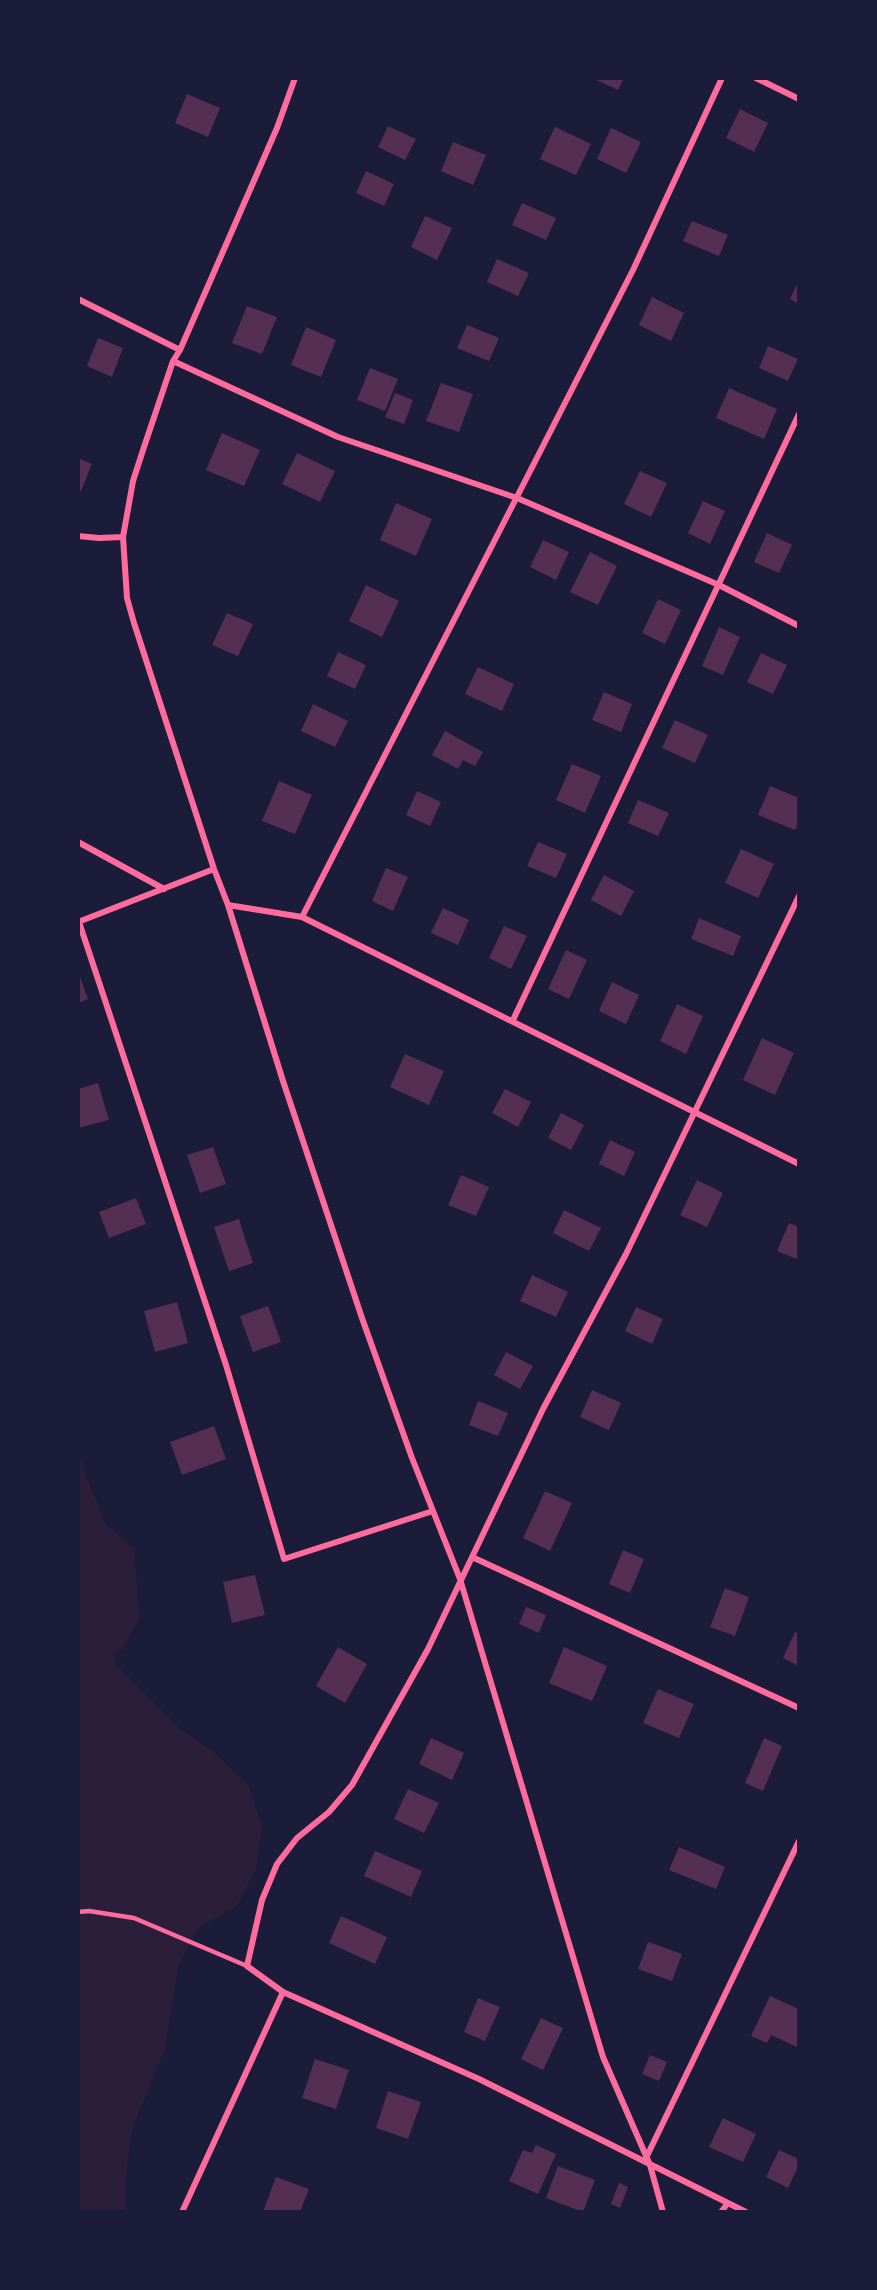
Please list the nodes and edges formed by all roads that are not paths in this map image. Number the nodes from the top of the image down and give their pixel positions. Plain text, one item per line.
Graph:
1 (295, 78) edge
2 (723, 78) edge
3 (756, 78) edge
4 (799, 99) edge
5 (78, 299) edge
6 (180, 350) junction
7 (173, 361) junction
8 (799, 414) edge
9 (517, 498) junction
10 (78, 536) edge
11 (123, 537) junction
12 (719, 585) junction
13 (799, 626) edge
14 (78, 842) edge
15 (214, 869) junction
16 (164, 889) junction
17 (799, 896) edge
18 (228, 905) junction
19 (302, 916) junction
20 (78, 922) edge
21 (513, 1020) junction
22 (694, 1112) junction
23 (799, 1164) edge
24 (433, 1511) junction
25 (472, 1557) junction
26 (460, 1579) junction
27 (799, 1708) edge
28 (799, 1841) edge
29 (78, 1912) edge
30 (247, 1966) junction
31 (282, 1992) junction
32 (646, 2158) junction
33 (650, 2165) junction
34 (728, 2203) junction
35 (182, 2212) edge
36 (663, 2212) edge
37 (721, 2212) edge
38 (746, 2212) edge

1 - 6 street
2 - 9 street
3 - 4 street
5 - 6 street
6 - 7 street
7 - 9 street
7 - 11 street
8 - 12 street
9 - 12 street
9 - 19 street
10 - 11 street
11 - 15 street
12 - 13 street
12 - 21 street
14 - 16 street
15 - 16 street
15 - 18 street
16 - 20 street
17 - 22 street
18 - 19 street
18 - 24 street
19 - 21 street
20 - 24 street
21 - 22 street
22 - 23 street
22 - 25 street
24 - 26 street
25 - 26 street
25 - 27 street
26 - 30 street
26 - 32 street
28 - 32 street
29 - 30 lane
30 - 31 street
31 - 33 street
31 - 35 street
32 - 33 street
33 - 34 street
33 - 36 street
34 - 37 street
34 - 38 street

